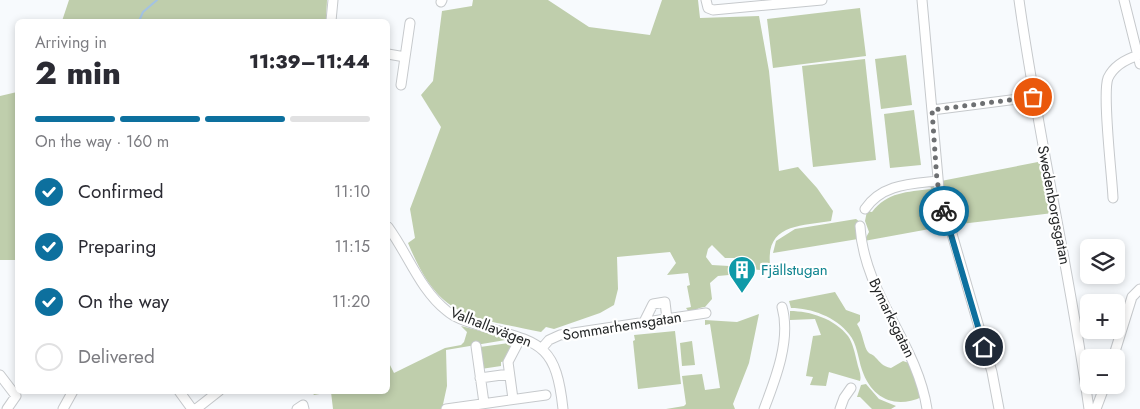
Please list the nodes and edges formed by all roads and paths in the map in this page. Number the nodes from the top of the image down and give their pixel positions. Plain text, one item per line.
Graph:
1 (333, 0) edge
2 (706, 0) edge
3 (822, 0) edge
4 (922, 0) edge
5 (1019, 0) edge
6 (1124, 0) edge
7 (809, 1) edge
8 (332, 19) edge
9 (410, 23) dead end
10 (390, 54) edge
11 (405, 57) junction
12 (1139, 59) edge
13 (400, 85) dead end
14 (1033, 97) junction
15 (932, 110) junction
16 (937, 181) junction
17 (1113, 198) dead end
18 (865, 209) dead end
19 (860, 226) dead end
20 (390, 230) edge
21 (1140, 289) edge
22 (782, 307) dead end
23 (706, 313) dead end
24 (667, 319) junction
25 (644, 322) junction
26 (519, 341) dead end
27 (476, 346) dead end
28 (542, 348) junction
29 (1117, 349) edge
30 (510, 374) junction
31 (0, 375) edge
32 (480, 378) junction
33 (851, 388) dead end
34 (71, 394) edge
35 (182, 394) edge
36 (215, 394) edge
37 (1102, 394) edge
38 (546, 395) dead end
39 (512, 399) junction
40 (484, 403) junction
41 (501, 405) edge
42 (7, 409) edge
43 (63, 409) edge
44 (194, 409) edge
45 (298, 409) edge
46 (304, 409) edge
47 (446, 409) edge
48 (563, 409) edge
49 (764, 409) edge
50 (840, 409) edge
51 (927, 409) edge
52 (999, 409) edge
53 (1089, 409) edge
54 (1096, 409) edge

1 - 8 street
2 - 7 street
3 - 7 street
4 - 15 street
5 - 14 street, Swedenborgsgatan
6 - 12 street
9 - 11 street
10 - 11 street
11 - 13 street
12 - 17 street
14 - 15 street
14 - 53 street, Swedenborgsgatan
15 - 16 street
16 - 18 street
16 - 52 street
19 - 51 street, Bymarksgatan
20 - 28 street, Valhallavägen
21 - 29 street
22 - 49 street
23 - 24 street, Sommarhemsgatan
24 - 25 street, Sommarhemsgatan
24 - 25 street
25 - 28 street, Sommarhemsgatan
26 - 30 street
27 - 32 street
28 - 48 street, Valhallavägen
30 - 32 street
30 - 39 street
31 - 42 street
32 - 40 street
33 - 50 street
34 - 43 street
35 - 44 street
36 - 44 street
37 - 54 street
38 - 39 street
39 - 41 street
40 - 41 street
40 - 47 street
45 - 46 street

